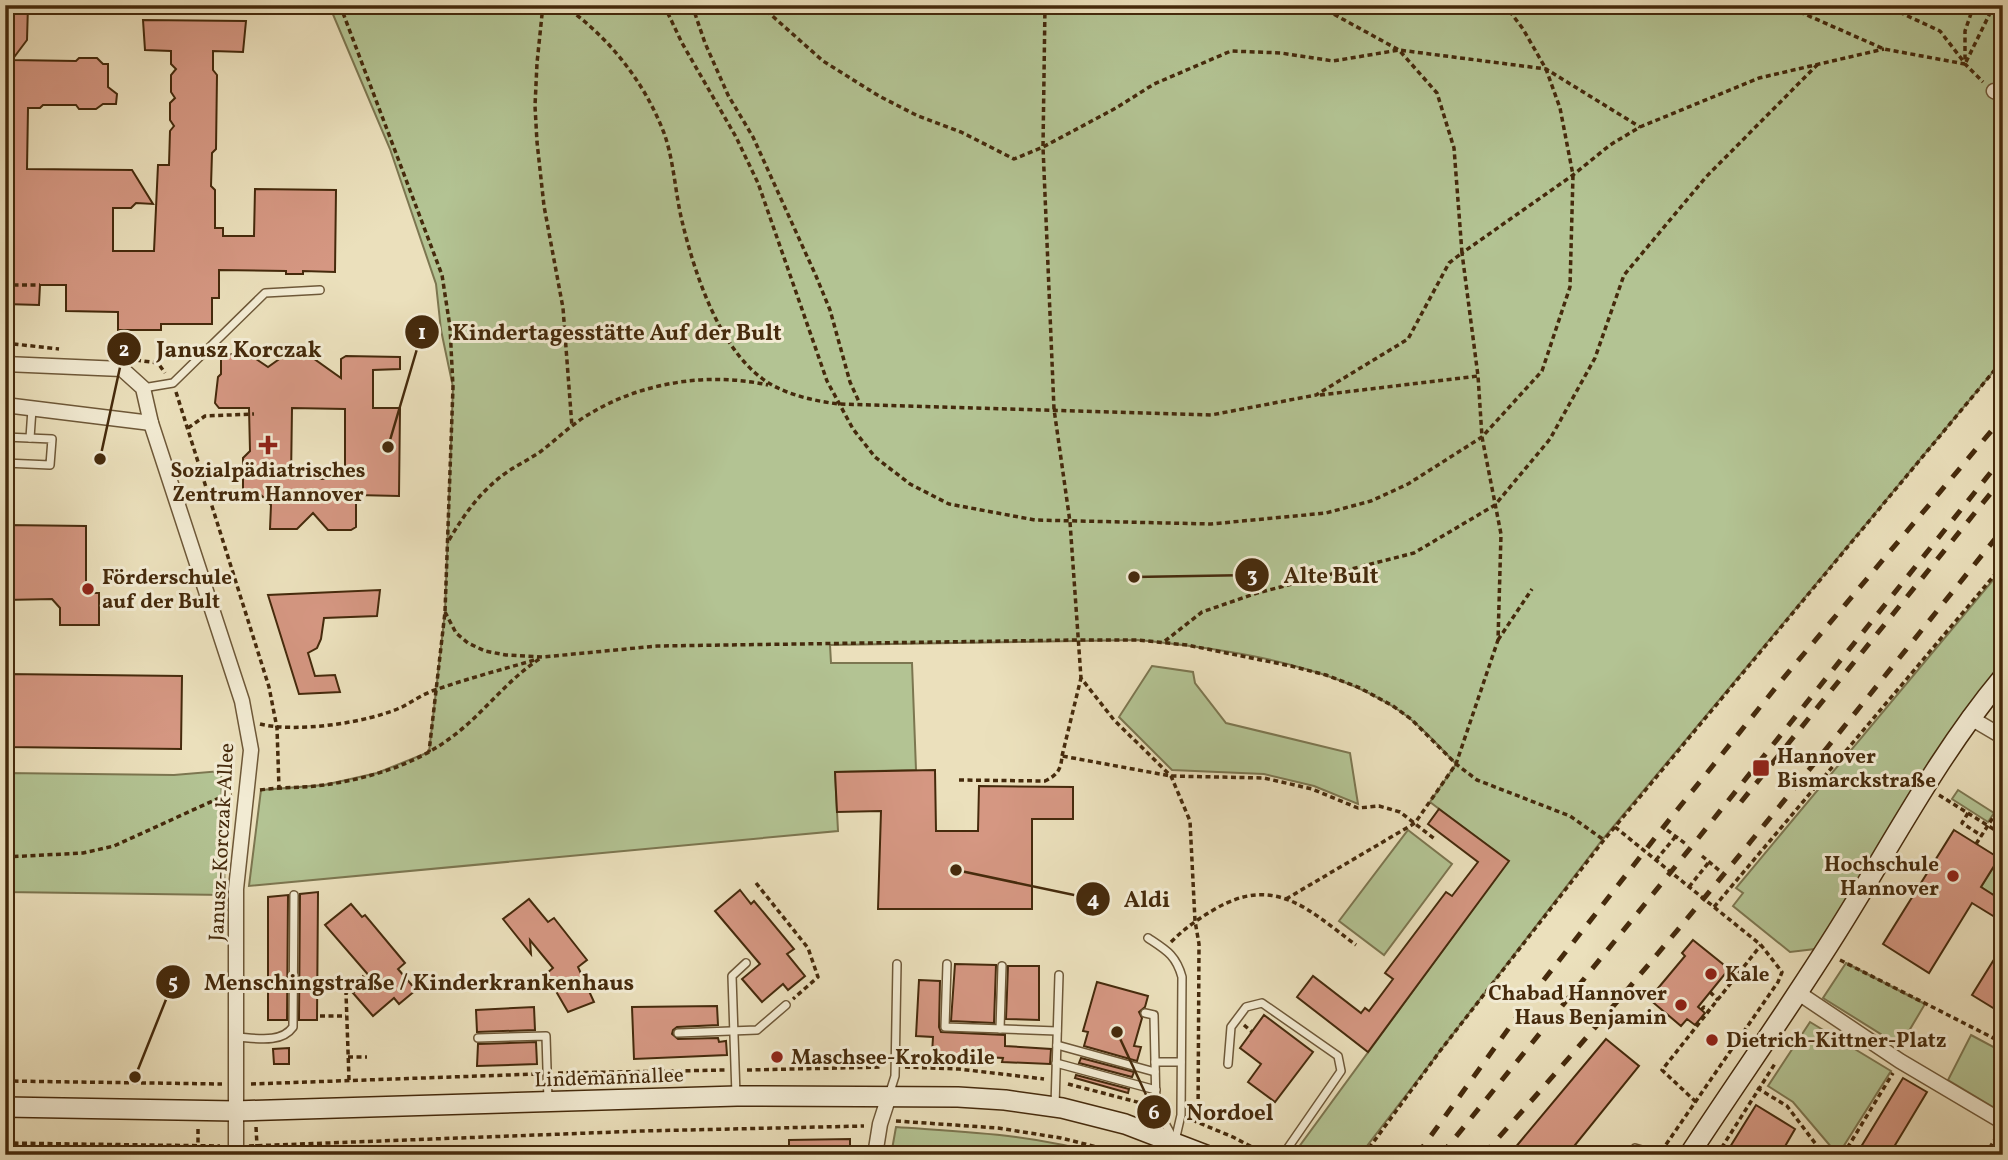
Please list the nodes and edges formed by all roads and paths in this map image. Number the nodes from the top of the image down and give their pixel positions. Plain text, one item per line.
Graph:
1 (340, 5) edge
2 (543, 5) edge
3 (563, 5) edge
4 (664, 5) edge
5 (692, 5) edge
6 (760, 5) edge
7 (1045, 5) edge
8 (1317, 5) edge
9 (1505, 5) edge
10 (1784, 5) edge
11 (1884, 5) edge
12 (1974, 5) edge
13 (1994, 5) edge
14 (1884, 49) junction
15 (1399, 50) junction
16 (1819, 63) junction
17 (1965, 64) junction
18 (1546, 69) junction
19 (1998, 93) edge
20 (1640, 127) junction
21 (1043, 147) junction
22 (1573, 175) junction
23 (1461, 253) junction
24 (5, 285) edge
25 (40, 285) dead end
26 (320, 290) dead end
27 (2003, 360) edge
28 (5, 364) edge
29 (1478, 376) junction
30 (774, 386) junction
31 (143, 388) junction
32 (1316, 395) junction
33 (838, 404) junction
34 (860, 404) junction
35 (5, 405) edge
36 (32, 409) junction
37 (1054, 409) junction
38 (254, 414) dead end
39 (151, 423) junction
40 (572, 427) junction
41 (188, 428) dead end
42 (5, 437) edge
43 (1482, 437) junction
44 (30, 438) junction
45 (5, 463) edge
46 (1495, 505) junction
47 (1070, 522) junction
48 (448, 542) junction
49 (2003, 565) edge
50 (1532, 589) dead end
51 (444, 612) junction
52 (1077, 640) junction
53 (1498, 640) junction
54 (1163, 643) junction
55 (543, 657) junction
56 (2003, 677) edge
57 (1081, 678) junction
58 (435, 690) junction
59 (1969, 717) junction
60 (247, 721) junction
61 (2003, 737) edge
62 (429, 752) junction
63 (1062, 756) junction
64 (1456, 764) junction
65 (1171, 776) junction
66 (959, 780) dead end
67 (1924, 786) junction
68 (246, 791) junction
69 (2003, 802) edge
70 (1968, 813) junction
71 (1415, 824) junction
72 (1989, 826) junction
73 (1615, 827) junction
74 (1667, 830) dead end
75 (1982, 835) junction
76 (2003, 835) edge
77 (1676, 836) junction
78 (1436, 840) dead end
79 (1604, 840) junction
80 (1686, 844) dead end
81 (1976, 844) dead end
82 (1702, 856) dead end
83 (5, 857) edge
84 (1658, 861) junction
85 (1709, 862) junction
86 (1655, 868) dead end
87 (1720, 871) dead end
88 (756, 883) dead end
89 (1689, 887) dead end
90 (1693, 891) junction
91 (294, 895) dead end
92 (1689, 896) dead end
93 (1286, 898) junction
94 (1714, 907) junction
95 (1195, 921) junction
96 (1147, 938) dead end
97 (1356, 945) dead end
98 (1761, 945) junction
99 (1165, 949) junction
100 (1823, 951) junction
101 (746, 963) dead end
102 (897, 964) dead end
103 (947, 964) dead end
104 (1002, 966) dead end
105 (1059, 975) dead end
106 (363, 976) dead end
107 (1710, 992) dead end
108 (1797, 992) junction
109 (1718, 1000) junction
110 (786, 1005) joint
111 (1701, 1010) dead end
112 (1709, 1011) junction
113 (1145, 1013) dead end
114 (320, 1016) dead end
115 (346, 1016) junction
116 (1246, 1027) dead end
117 (1000, 1029) junction
118 (734, 1031) junction
119 (1057, 1031) junction
120 (1252, 1032) dead end
121 (678, 1033) dead end
122 (235, 1037) junction
123 (478, 1038) dead end
124 (2003, 1044) edge
125 (1057, 1045) junction
126 (1779, 1056) dead end
127 (348, 1057) junction
128 (367, 1057) dead end
129 (1900, 1061) junction
130 (1155, 1062) junction
131 (1181, 1062) junction
132 (1056, 1063) junction
133 (1228, 1064) dead end
134 (1155, 1072) junction
135 (1739, 1079) junction
136 (349, 1080) dead end
137 (5, 1081) edge
138 (235, 1084) junction
139 (1759, 1089) junction
140 (1156, 1090) junction
141 (737, 1096) junction
142 (889, 1096) junction
143 (548, 1102) junction
144 (1696, 1102) junction
145 (5, 1107) edge
146 (1055, 1107) junction
147 (235, 1111) junction
148 (1198, 1122) dead end
149 (880, 1124) junction
150 (2003, 1124) edge
151 (1175, 1141) junction
152 (5, 1143) edge
153 (16, 1143) junction
154 (117, 1144) junction
155 (236, 1151) edge
156 (16, 1155) edge
157 (117, 1155) edge
158 (875, 1155) edge
159 (1129, 1155) edge
160 (1206, 1155) edge
161 (1283, 1155) edge
162 (1364, 1155) edge
163 (1631, 1155) edge
164 (1659, 1155) edge
165 (1689, 1155) edge
166 (1717, 1155) edge
167 (1824, 1155) edge
168 (1843, 1155) edge
169 (1985, 1155) edge

1 - 48 path
2 - 40 path
3 - 30 path
4 - 33 path
5 - 34 path
6 - 21 path
7 - 21 path
8 - 15 path
9 - 18 path
10 - 14 path
11 - 17 path
12 - 17 path
13 - 17 path
14 - 16 path
14 - 17 path
15 - 18 path
15 - 21 path
15 - 23 path
16 - 20 path
16 - 46 path
17 - 19 path
18 - 20 path
18 - 22 path
20 - 22 path
21 - 37 path
22 - 23 path
22 - 43 path
23 - 29 path
23 - 32 path
24 - 25 path
26 - 31 lane
27 - 73 path
28 - 31 street
29 - 32 path
29 - 43 path
30 - 33 path
30 - 40 path
31 - 39 street, Janusz-Korczak-Allee
32 - 37 path
33 - 34 path
33 - 47 path
34 - 37 path
35 - 36 street
36 - 39 street
36 - 44 lane
37 - 47 path
38 - 41 path
39 - 60 street, Janusz-Korczak-Allee
40 - 48 path
42 - 44 lane
43 - 46 path
43 - 47 path
44 - 45 lane
46 - 53 path
46 - 54 path
47 - 52 path
48 - 51 path
49 - 94 path
50 - 53 path
51 - 55 path
51 - 58 path
52 - 54 path
52 - 55 path
52 - 57 path
53 - 64 path
54 - 64 path
55 - 58 path
55 - 62 path
56 - 59 street
57 - 63 path
57 - 65 path
58 - 60 path
58 - 62 path
59 - 61 street
59 - 67 street
60 - 68 street, Janusz-Korczak-Allee
62 - 68 path
63 - 65 path
63 - 66 path
64 - 71 path
64 - 79 path
65 - 71 path
65 - 95 path
67 - 70 path
67 - 100 street
68 - 83 path
68 - 122 street, Janusz-Korczak-Allee
69 - 72 path
70 - 72 path
70 - 75 path
71 - 78 path
71 - 93 path
72 - 75 path
72 - 76 path
73 - 79 path
73 - 84 path
74 - 77 path
75 - 81 path
77 - 80 path
77 - 84 path
79 - 162 path
82 - 85 path
84 - 86 path
84 - 90 path
85 - 87 path
85 - 89 path
88 - 110 path
90 - 92 path
90 - 94 path
91 - 122 lane
93 - 95 path
93 - 97 path
94 - 98 path
95 - 99 path
95 - 148 path
96 - 99 lane
98 - 109 path
98 - 144 path
99 - 131 lane
100 - 108 street
100 - 124 path
101 - 118 lane
102 - 142 lane
103 - 117 lane
104 - 117 lane
105 - 119 lane
106 - 115 path
107 - 109 path
108 - 129 street
108 - 135 street
109 - 112 path
110 - 118 lane
111 - 112 path
112 - 144 path
113 - 130 lane
114 - 115 path
115 - 127 path
116 - 120 path
117 - 119 lane
118 - 121 lane
118 - 141 lane
119 - 125 lane
122 - 138 street, Janusz-Korczak-Allee
123 - 143 lane
125 - 132 lane
125 - 134 lane
126 - 139 path
127 - 128 path
127 - 136 path
129 - 150 street
129 - 168 path
130 - 131 lane
130 - 134 lane
131 - 151 lane
132 - 140 lane
132 - 146 lane
133 - 161 lane
134 - 140 lane
135 - 139 path
135 - 165 street
137 - 138 path
138 - 147 street, Janusz-Korczak-Allee
139 - 166 path
139 - 167 path
140 - 151 lane
141 - 142 street, Lindemannallee
141 - 143 street, Lindemannallee
142 - 146 street, Lindemannallee
142 - 149 street
143 - 147 street, Lindemannallee
144 - 164 path
145 - 147 street, Lindemannallee
146 - 151 street, Lindemannallee
147 - 155 street, Janusz-Korczak-Allee
149 - 155 path
149 - 158 street
149 - 159 path
150 - 169 path
151 - 160 street, Lindemannallee
152 - 153 path
153 - 154 path
153 - 156 path
154 - 155 path
154 - 157 path
163 - 164 lane

